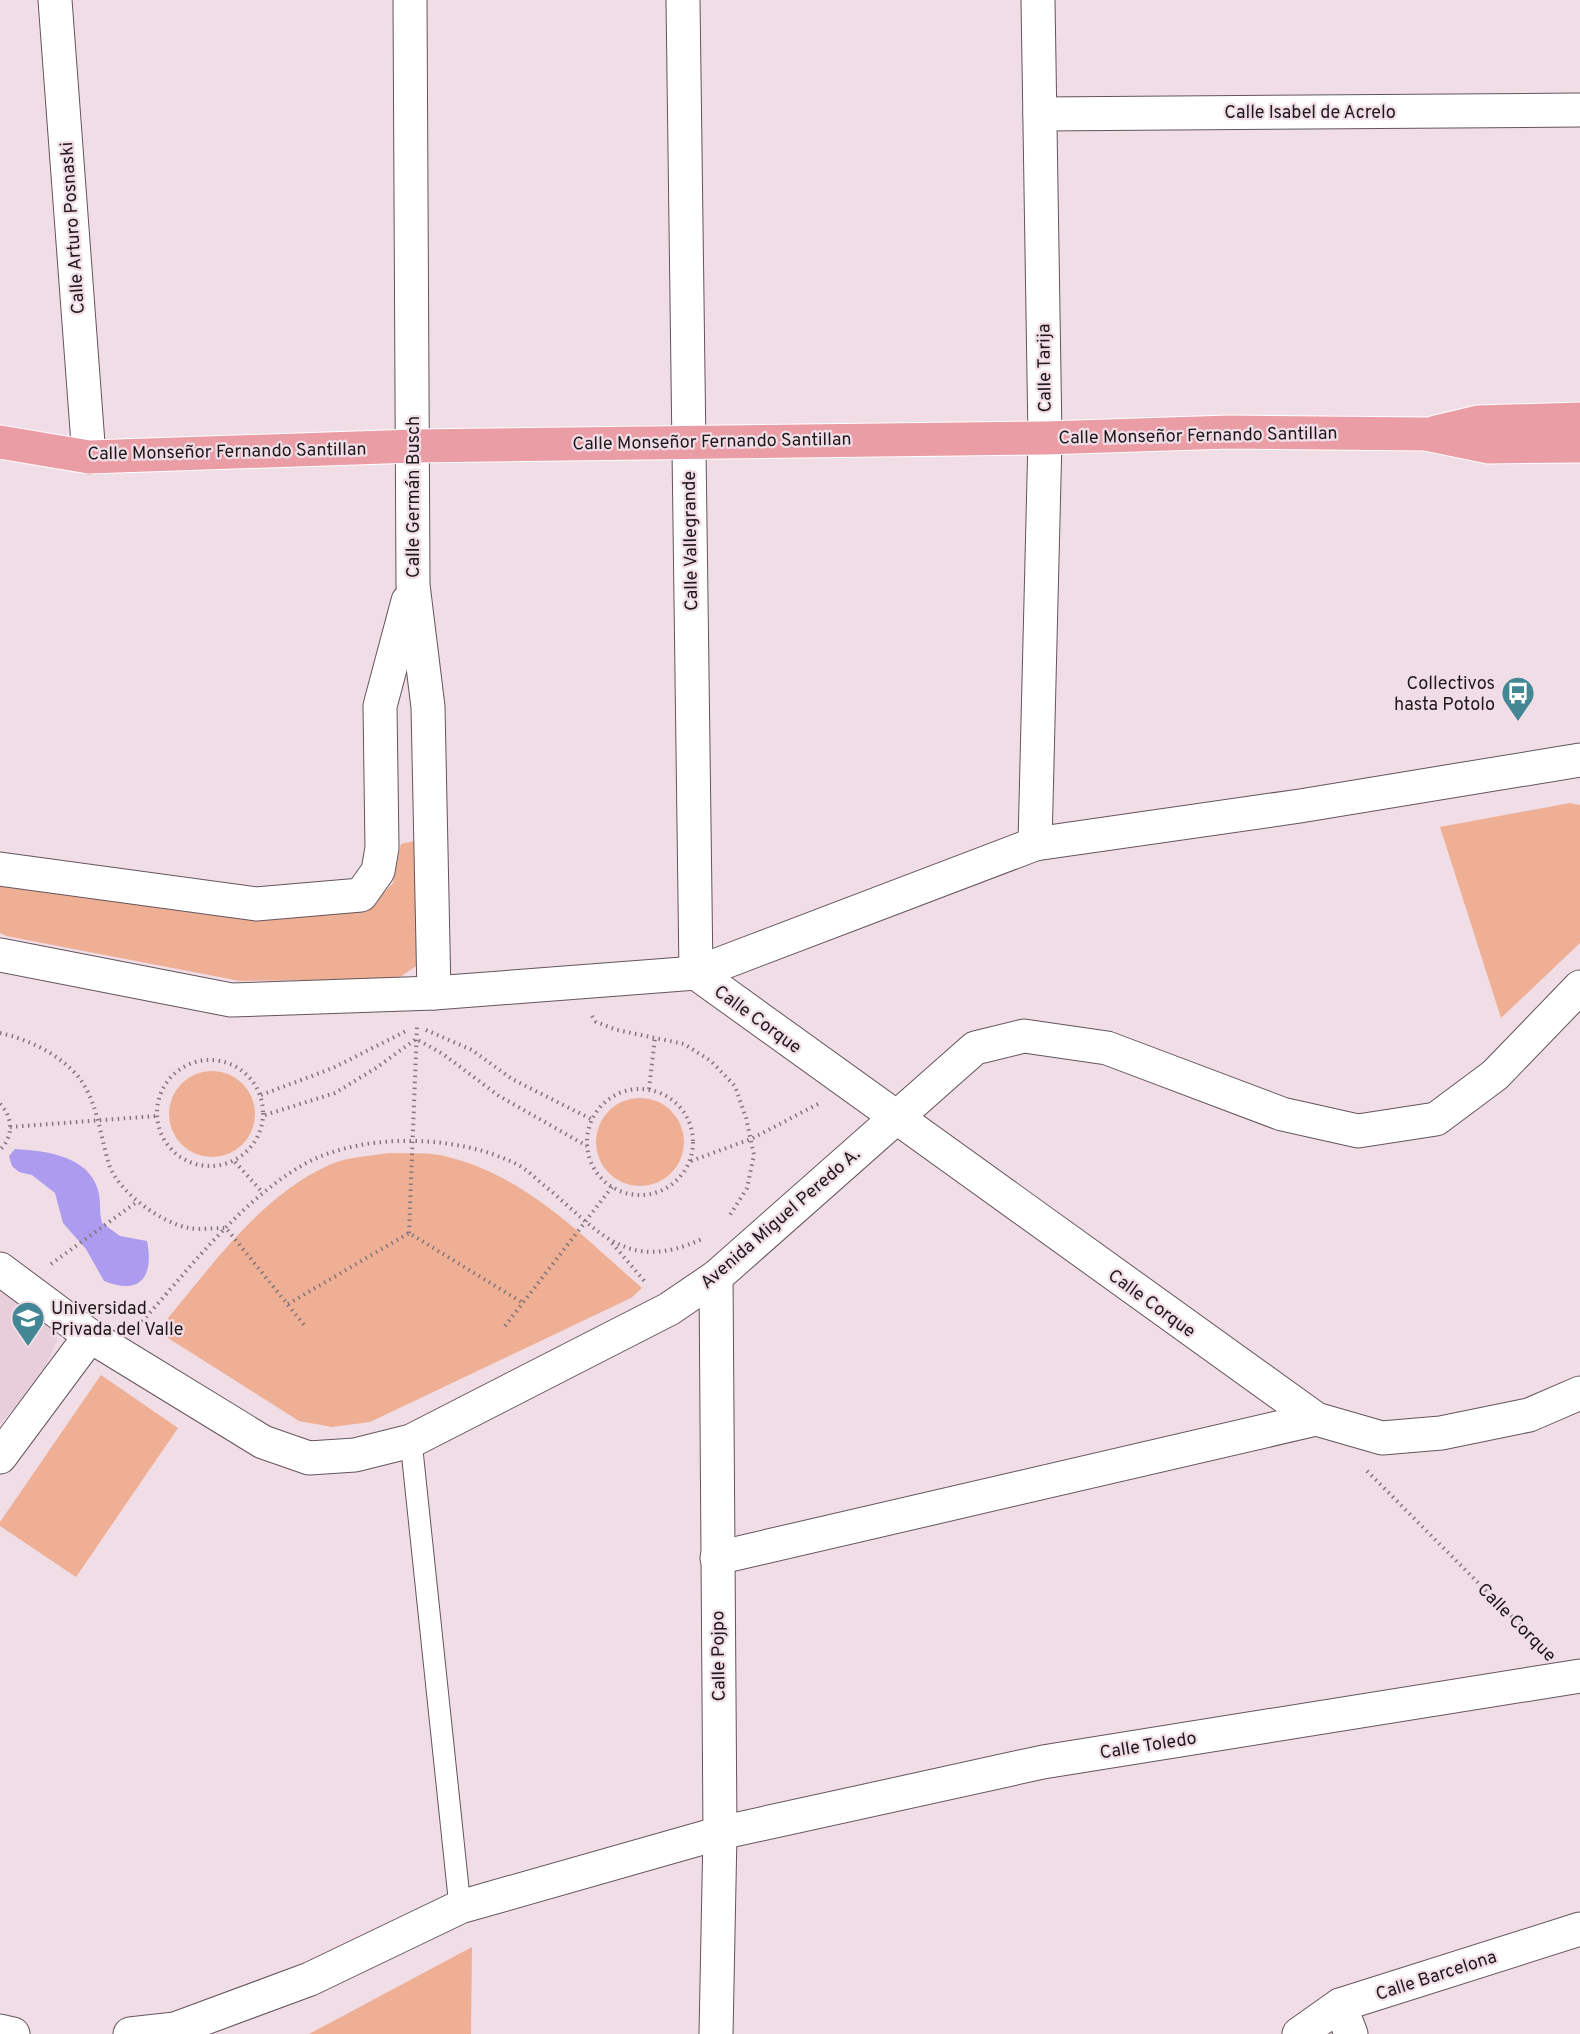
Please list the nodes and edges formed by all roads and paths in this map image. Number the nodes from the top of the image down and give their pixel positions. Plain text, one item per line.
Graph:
1 (55, 0) edge
2 (410, 0) edge
3 (684, 0) edge
4 (1038, 0) edge
5 (1580, 110) edge
6 (1040, 114) junction
7 (1580, 419) edge
8 (1426, 434) junction
9 (1045, 438) junction
10 (689, 441) junction
11 (0, 443) edge
12 (414, 446) junction
13 (1580, 446) edge
14 (89, 457) junction
15 (413, 585) junction
16 (1580, 760) edge
17 (1035, 844) junction
18 (0, 869) edge
19 (0, 955) edge
20 (696, 973) junction
21 (584, 982) junction
22 (1580, 987) edge
23 (434, 993) junction
24 (1580, 1001) edge
25 (417, 1025) junction
26 (0, 1033) edge
27 (1534, 1036) junction
28 (655, 1037) junction
29 (416, 1039) junction
30 (851, 1087) junction
31 (649, 1089) junction
32 (261, 1095) junction
33 (0, 1104) edge
34 (265, 1115) junction
35 (156, 1116) junction
36 (894, 1118) junction
37 (591, 1119) junction
38 (96, 1120) junction
39 (10, 1127) junction
40 (751, 1138) junction
41 (413, 1141) junction
42 (586, 1146) junction
43 (0, 1150) edge
44 (690, 1161) junction
45 (235, 1162) junction
46 (612, 1187) junction
47 (263, 1193) junction
48 (138, 1201) junction
49 (586, 1221) junction
50 (723, 1222) dead end
51 (226, 1228) junction
52 (409, 1233) junction
53 (708, 1236) dead end
54 (611, 1243) junction
55 (69, 1251) dead end
56 (0, 1269) edge
57 (716, 1277) junction
58 (523, 1303) junction
59 (288, 1304) junction
60 (669, 1309) junction
61 (306, 1326) dead end
62 (505, 1326) dead end
63 (103, 1344) junction
64 (1580, 1393) edge
65 (1316, 1419) junction
66 (411, 1441) junction
67 (0, 1457) edge
68 (1365, 1469) dead end
69 (717, 1558) junction
70 (1576, 1676) edge
71 (720, 1833) junction
72 (460, 1906) junction
73 (1580, 1930) edge
74 (1346, 2019) edge
75 (0, 2031) edge
76 (13, 2034) edge
77 (130, 2034) edge
78 (716, 2034) edge
79 (1299, 2034) edge

1 - 14 street, Calle Arturo Posnaski
2 - 12 street, Calle Germán Busch
3 - 10 street, Calle Vallegrande
4 - 6 street, Calle Tarija
5 - 6 street, Calle Isabel de Acrelo
6 - 9 street, Calle Tarija
7 - 8 main road, Calle Monseñor Fernando Santillan
8 - 9 main road, Calle Monseñor Fernando Santillan
8 - 13 main road, Calle Monseñor Fernando Santillan
9 - 10 main road, Calle Monseñor Fernando Santillan
9 - 17 street, Calle Tarija
10 - 12 main road, Calle Monseñor Fernando Santillan
10 - 20 street, Calle Vallegrande
11 - 14 main road, Calle Monseñor Fernando Santillan
12 - 14 main road, Calle Monseñor Fernando Santillan
12 - 15 street, Calle Germán Busch
15 - 18 street
15 - 23 street, Calle Germán Busch
16 - 17 street
17 - 20 street
19 - 23 street
20 - 21 street
20 - 30 street, Calle Corque
21 - 23 street
21 - 28 path
22 - 27 street
24 - 27 street
25 - 29 path
25 - 32 path
25 - 37 path
26 - 38 path
27 - 36 street, Avenida Miguel Peredo A.
28 - 31 path
28 - 40 path
29 - 34 path
29 - 41 path
29 - 42 path
30 - 36 street, Calle Corque
30 - 40 path
31 - 37 path
31 - 44 path
32 - 34 path
32 - 35 path
33 - 39 path
34 - 45 path
35 - 38 path
35 - 45 path
36 - 57 street, Avenida Miguel Peredo A.
36 - 65 street, Calle Corque
37 - 42 path
38 - 39 path
38 - 48 path
39 - 43 path
40 - 44 path
40 - 50 path
41 - 47 path
41 - 49 path
41 - 52 path
42 - 46 path
44 - 46 path
45 - 47 path
46 - 49 path
47 - 51 path
48 - 51 path
48 - 55 path
49 - 54 path
49 - 58 path
51 - 59 path
51 - 63 path
52 - 58 path
52 - 59 path
53 - 54 path
54 - 60 path
56 - 63 street, Avenida Miguel Peredo A.
57 - 60 street, Avenida Miguel Peredo A.
57 - 69 street, Calle Pojpo
58 - 62 path
59 - 61 path
60 - 66 street, Avenida Miguel Peredo A.
63 - 66 street, Avenida Miguel Peredo A.
63 - 67 street
64 - 65 street
65 - 69 street
66 - 72 lane
68 - 70 path, Calle Corque
69 - 71 street, Calle Pojpo
70 - 71 street, Calle Toledo
71 - 72 street, Calle Toledo
71 - 78 street, Calle Pojpo
72 - 77 street, Calle Toledo
73 - 74 street, Calle Barcelona
74 - 79 street, Calle Barcelona
75 - 76 street

